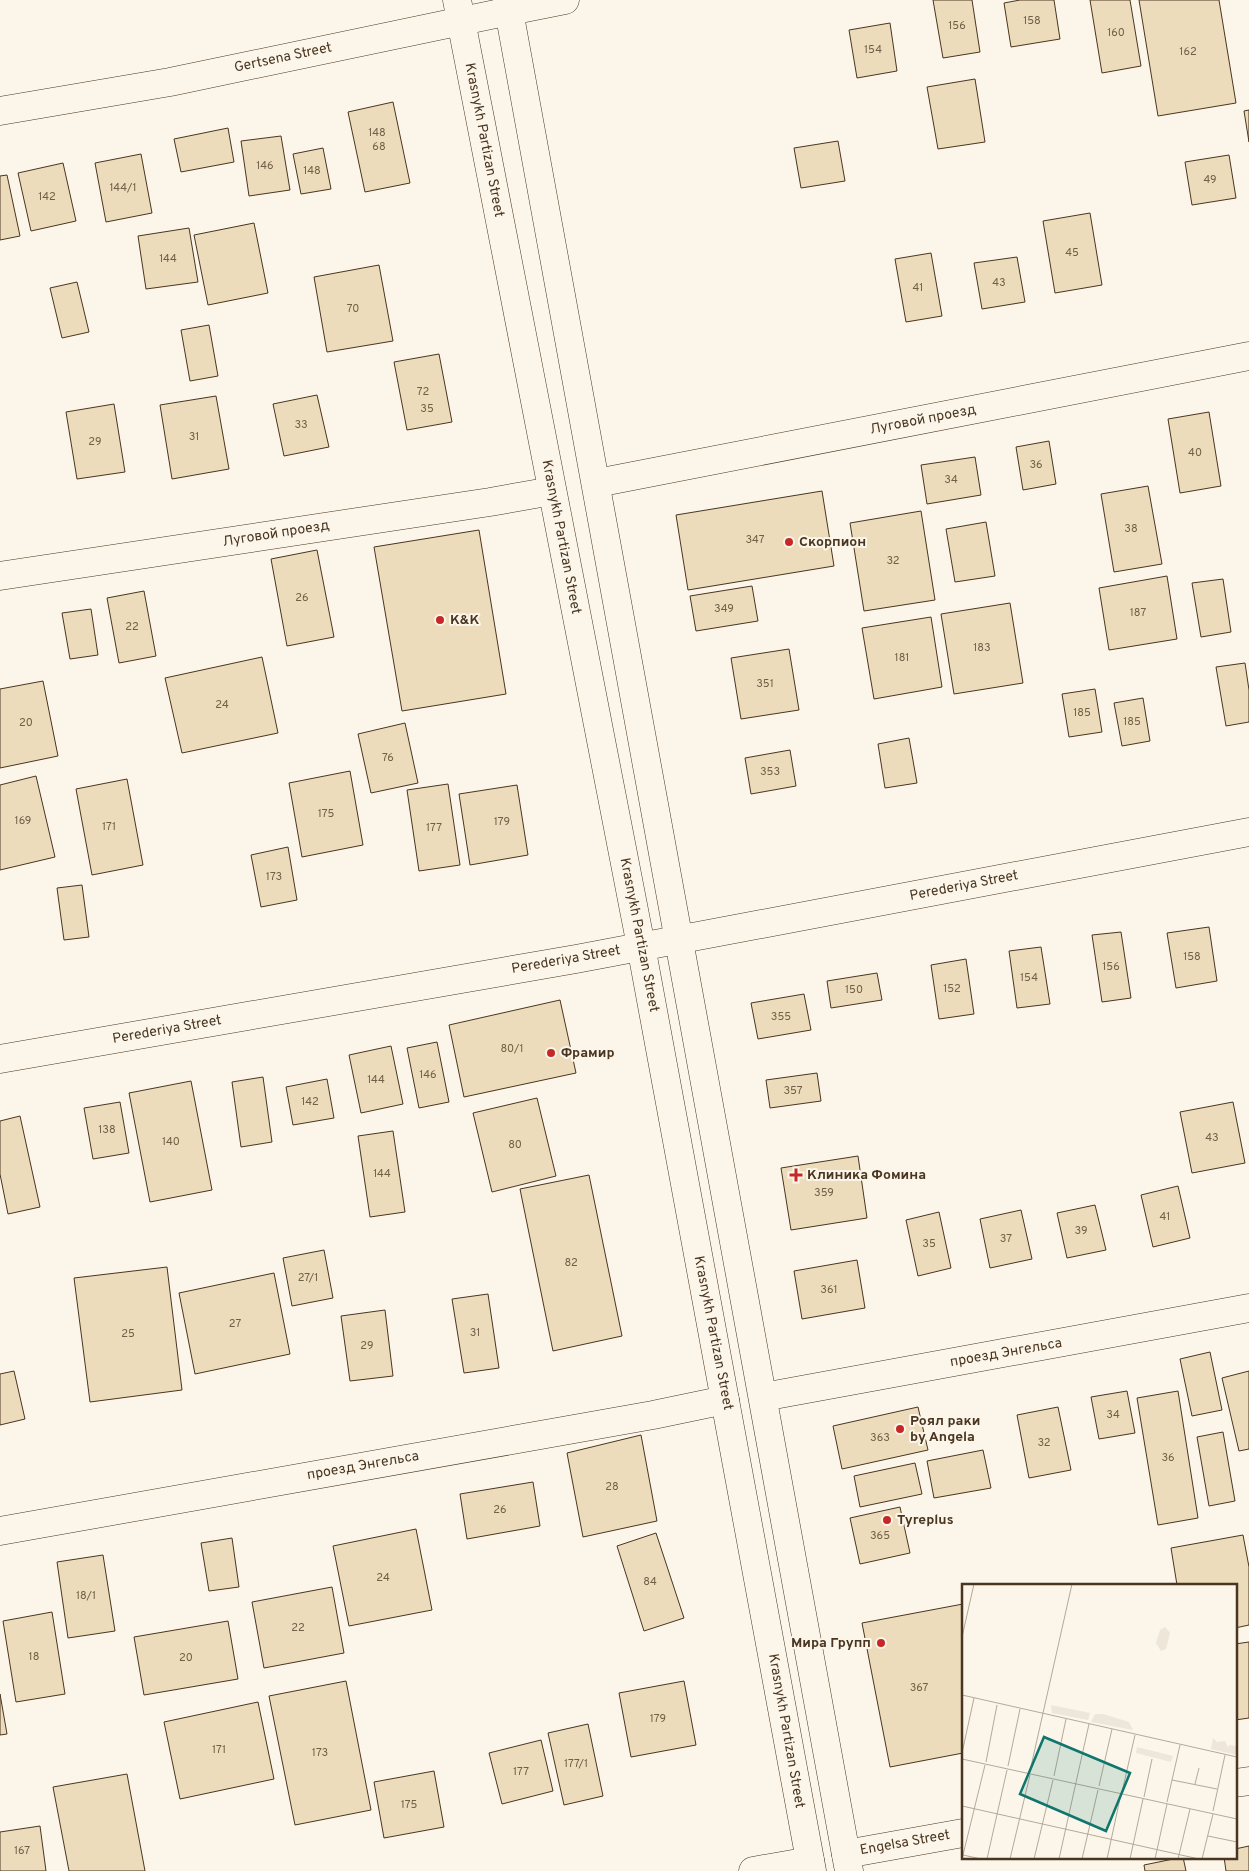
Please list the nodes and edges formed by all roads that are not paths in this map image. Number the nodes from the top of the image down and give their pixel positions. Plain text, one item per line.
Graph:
1 (566, 0) edge
2 (508, 6) edge
3 (459, 11) edge
4 (0, 111) edge
5 (1249, 356) edge
6 (597, 482) junction
7 (552, 490) junction
8 (0, 576) edge
9 (1249, 832) edge
10 (680, 939) junction
11 (641, 946) junction
12 (0, 1059) edge
13 (1249, 1308) edge
14 (763, 1397) junction
15 (725, 1400) junction
16 (0, 1531) edge
17 (1249, 1781) edge
18 (1236, 1783) edge
19 (962, 1833) edge
20 (848, 1862) edge
21 (811, 1866) edge
22 (753, 1871) edge

1 - 2 main road, Gertsena Street
2 - 3 main road, Gertsena Street
2 - 6 main road
3 - 4 main road, Gertsena Street
3 - 7 main road, Krasnykh Partizan Street
5 - 6 main road, Луговой проезд
6 - 10 main road
7 - 8 main road, Луговой проезд
7 - 11 main road, Krasnykh Partizan Street
9 - 10 main road, Perederiya Street
10 - 11 main road, Perederiya Street
10 - 14 main road
11 - 12 main road, Perederiya Street
11 - 15 main road, Krasnykh Partizan Street
13 - 14 main road, проезд Энгельса
14 - 20 main road
15 - 16 main road, проезд Энгельса
15 - 21 main road, Krasnykh Partizan Street
17 - 18 main road
19 - 20 main road, Engelsa Street
21 - 22 main road

